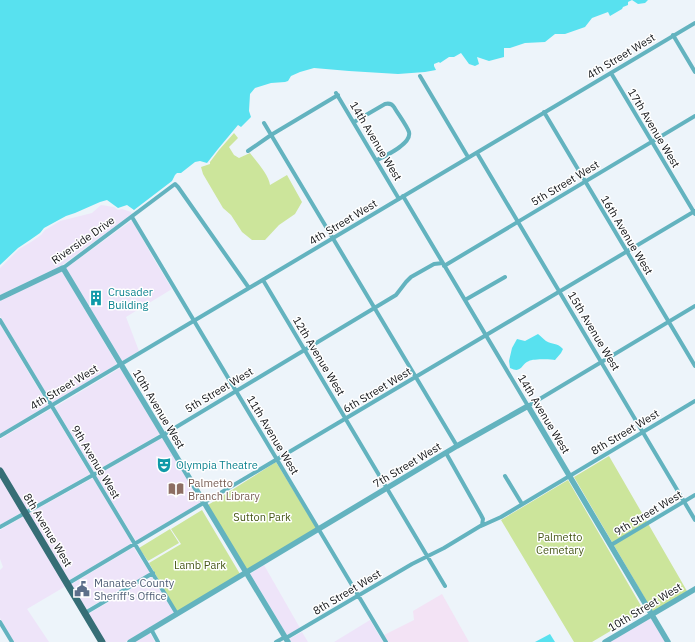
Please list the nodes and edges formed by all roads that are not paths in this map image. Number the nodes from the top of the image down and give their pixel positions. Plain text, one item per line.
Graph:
1 (695, 22) edge
2 (673, 35) junction
3 (695, 72) edge
4 (611, 73) junction
5 (420, 76) dead end
6 (544, 112) junction
7 (695, 116) edge
8 (354, 122) junction
9 (264, 123) dead end
10 (271, 135) junction
11 (652, 142) junction
12 (248, 151) dead end
13 (477, 153) junction
14 (468, 158) junction
15 (376, 160) junction
16 (585, 182) junction
17 (401, 198) junction
18 (694, 212) edge
19 (132, 217) junction
20 (518, 222) junction
21 (333, 238) junction
22 (627, 252) junction
23 (443, 264) junction
24 (62, 268) junction
25 (505, 277) dead end
26 (263, 280) junction
27 (249, 288) junction
28 (559, 292) junction
29 (0, 298) edge
30 (465, 300) junction
31 (695, 306) edge
32 (374, 308) junction
33 (0, 320) edge
34 (194, 321) junction
35 (669, 322) junction
36 (486, 335) junction
37 (304, 349) junction
38 (601, 362) junction
39 (120, 365) junction
40 (695, 366) edge
41 (416, 377) junction
42 (236, 390) junction
43 (695, 401) edge
44 (52, 406) junction
45 (528, 406) junction
46 (346, 419) junction
47 (643, 432) junction
48 (163, 435) junction
49 (0, 436) edge
50 (457, 446) junction
51 (446, 453) junction
52 (277, 460) junction
53 (0, 471) edge
54 (93, 475) junction
55 (505, 476) dead end
56 (569, 476) junction
57 (387, 488) junction
58 (695, 495) edge
59 (684, 502) junction
60 (204, 503) junction
61 (522, 504) junction
62 (25, 513) junction
63 (695, 520) edge
64 (481, 526) junction
65 (0, 527) edge
66 (318, 530) junction
67 (135, 544) junction
68 (611, 545) junction
69 (427, 556) junction
70 (152, 573) junction
71 (246, 573) junction
72 (67, 584) junction
73 (445, 586) dead end
74 (695, 589) edge
75 (358, 596) junction
76 (85, 613) junction
77 (177, 614) junction
78 (652, 615) junction
79 (0, 622) edge
80 (151, 629) junction
81 (5, 630) junction
82 (0, 632) edge
83 (286, 639) edge
84 (12, 642) edge
85 (102, 642) edge
86 (130, 642) edge
87 (158, 642) edge
88 (276, 642) edge
89 (386, 642) edge
90 (606, 642) edge
91 (668, 642) edge

1 - 2 street, 4th Street West
2 - 3 street
2 - 4 street, 4th Street West
4 - 6 street, 4th Street West
4 - 11 street, 17th Avenue West
5 - 14 street
6 - 13 street, 4th Street West
6 - 16 street, 16th Avenue West
7 - 11 street, 5th Street West
8 - 10 street, 14th Avenue West
8 - 15 street, 14th Avenue West
8 - 15 street
9 - 10 street
10 - 12 street
10 - 21 street
11 - 16 street, 5th Street West
11 - 18 street, 17th Avenue West
13 - 14 street, 4th Street West
13 - 20 street, 15th Avenue West
14 - 17 street, 4th Street West
15 - 17 street, 14th Avenue West
16 - 20 street, 5th Street West
16 - 22 street, 16th Avenue West
17 - 21 street, 4th Street West
17 - 23 street, 14th Avenue West
18 - 22 street, 6th Street West
19 - 24 street, Riverside Drive
19 - 27 street, Riverside Drive
19 - 34 street, 11th Avenue West
20 - 23 street, 5th Street West
20 - 28 street, 15th Avenue West
21 - 26 street, 4th Street West
21 - 32 street
22 - 28 street, 6th Street West
22 - 35 street, 16th Avenue West
23 - 30 street, 14th Avenue West
23 - 32 street, 5th Street West
24 - 29 street, Riverside Drive
24 - 39 street, 10th Avenue West
25 - 30 street
26 - 27 street, 4th Street West
26 - 37 street, 12th Avenue West
27 - 34 street, 4th Street West
28 - 36 street, 6th Street West
28 - 38 street, 15th Avenue West
30 - 36 street, 14th Avenue West
31 - 35 street, 7th Street West
32 - 37 street, 5th Street West
32 - 41 street
33 - 44 street, 9th Avenue West
34 - 39 street, 4th Street West
34 - 42 street, 11th Avenue West
35 - 38 street, 7th Street West
35 - 40 street, 16th Avenue West
36 - 41 street, 6th Street West
36 - 45 street, 14th Avenue West
37 - 42 street, 5th Street West
37 - 46 street, 12th Avenue West
38 - 45 street, 7th Street West
38 - 47 street, 15th Avenue West
39 - 44 street, 4th Street West
39 - 48 street, 10th Avenue West
41 - 46 street, 6th Street West
41 - 50 street
42 - 48 street, 5th Street West
42 - 52 street, 11th Avenue West
43 - 47 street, 8th Street West
44 - 49 street, 4th Street West
44 - 54 street, 9th Avenue West
45 - 50 street, 7th Street West
45 - 56 street, 14th Avenue West
46 - 52 street, 6th Street West
46 - 57 street, 12th Avenue West
47 - 56 street, 8th Street West
47 - 59 street, 15th Avenue West
48 - 54 street, 5th Street West
48 - 60 street, 10th Avenue West
50 - 51 street, 7th Street West
51 - 57 street, 7th Street West
51 - 64 street
52 - 60 street, 6th Street West
52 - 66 street, 11th Avenue West
53 - 62 main road, 8th Avenue West
54 - 62 street, 5th Street West
54 - 67 street, 9th Avenue West
55 - 61 street
56 - 61 street, 8th Street West
56 - 68 street, 14th Avenue West
57 - 66 street, 7th Street West
57 - 69 street, 12th Avenue West
58 - 59 street, 9th Street West
59 - 63 street, 15th Avenue West
59 - 68 street, 9th Street West
60 - 67 street, 6th Street West
60 - 71 street, 10th Avenue West
61 - 64 street, 8th Street West
62 - 65 street, 5th Street West
62 - 72 main road, 8th Avenue West
64 - 69 street, 8th Street West
66 - 71 street, 7th Street West
66 - 75 street, 11th Avenue West
67 - 70 street, 9th Avenue West
67 - 72 street, 6th Street West
68 - 78 street, 14th Avenue West
69 - 73 street, 12th Avenue West
69 - 75 street, 8th Street West
70 - 76 street
70 - 77 street, 9th Avenue West
71 - 77 street, 7th Street West
71 - 83 street, 10th Avenue West
72 - 76 main road, 8th Avenue West
74 - 78 street, 10th Street West
75 - 83 street, 8th Street West
75 - 89 street, 11th Avenue West
76 - 85 main road, 8th Avenue West
77 - 80 street, 7th Street West
78 - 90 street, 10th Street West
78 - 91 street, 14th Avenue West
79 - 81 street
80 - 86 street, 7th Street West
80 - 87 street
81 - 82 street
81 - 84 street
83 - 88 street, 8th Street West

